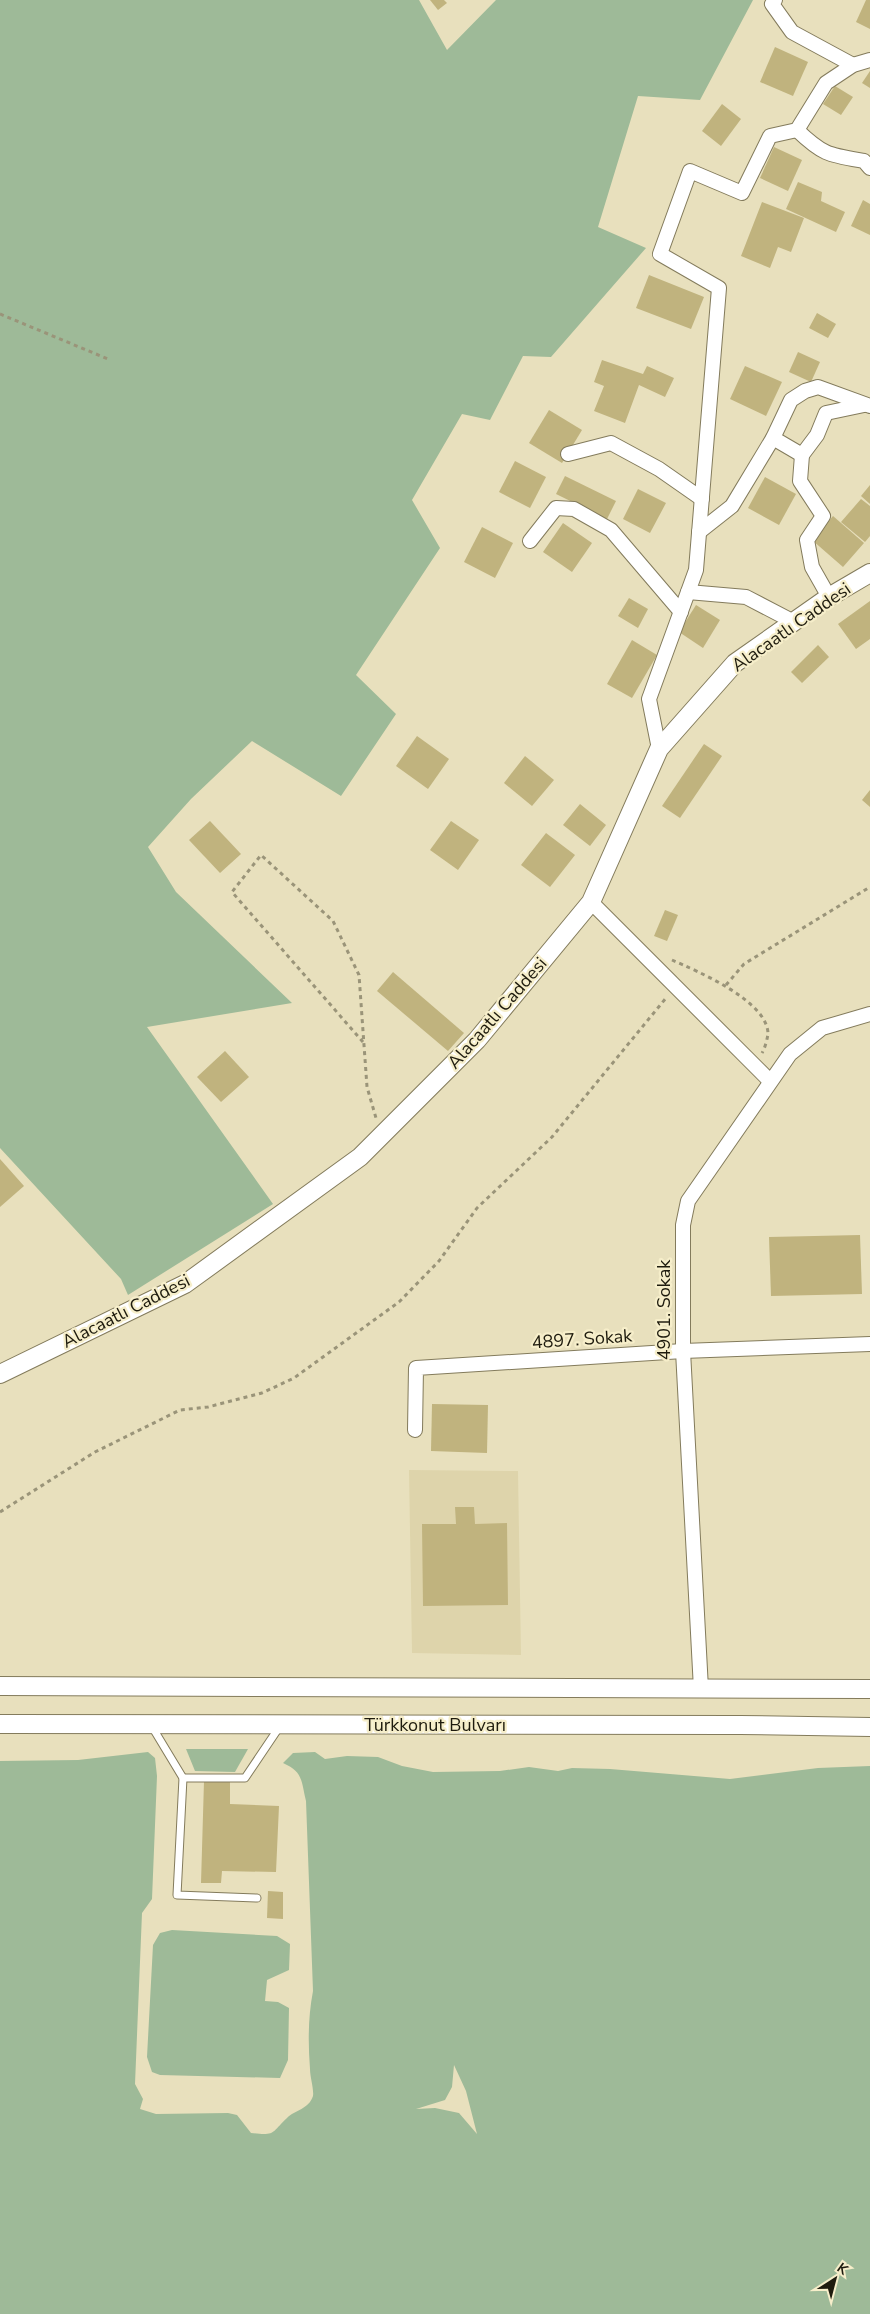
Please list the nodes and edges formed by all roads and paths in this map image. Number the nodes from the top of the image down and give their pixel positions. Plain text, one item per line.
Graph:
1 (774, 0) edge
2 (870, 60) edge
3 (853, 65) junction
4 (797, 130) junction
5 (868, 158) edge
6 (0, 314) edge
7 (108, 359) dead end
8 (869, 403) edge
9 (773, 438) junction
10 (568, 454) dead end
11 (802, 455) junction
12 (702, 499) junction
13 (700, 532) junction
14 (530, 541) dead end
15 (870, 573) edge
16 (688, 592) junction
17 (829, 598) junction
18 (681, 612) junction
19 (794, 622) junction
20 (658, 749) junction
21 (870, 887) edge
22 (591, 902) junction
23 (670, 959) dead end
24 (676, 986) junction
25 (726, 986) junction
26 (870, 1014) edge
27 (363, 1042) junction
28 (756, 1068) junction
29 (770, 1081) junction
30 (382, 1135) junction
31 (870, 1344) edge
32 (682, 1351) junction
33 (0, 1374) edge
34 (415, 1430) dead end
35 (0, 1512) edge
36 (0, 1686) edge
37 (701, 1689) junction
38 (870, 1690) edge
39 (0, 1724) edge
40 (150, 1725) junction
41 (281, 1725) junction
42 (870, 1727) edge
43 (184, 1778) junction
44 (257, 1898) dead end

1 - 3 street
2 - 3 street
3 - 4 street
4 - 5 street
4 - 12 street
6 - 7 path
8 - 9 street
8 - 11 street
9 - 11 street
9 - 13 street
10 - 12 street
11 - 17 street
12 - 13 street
13 - 16 street
14 - 18 street
15 - 17 street, Alacaatlı Caddesi
16 - 18 street
16 - 19 street
17 - 19 street, Alacaatlı Caddesi
18 - 20 street
19 - 20 street, Alacaatlı Caddesi
20 - 22 street, Alacaatlı Caddesi
21 - 25 path
22 - 24 street
22 - 30 street, Alacaatlı Caddesi
23 - 25 path
24 - 28 street
24 - 35 path
25 - 28 path
26 - 29 street, 4901. Sokak
27 - 27 path
27 - 30 path
28 - 29 street
29 - 32 street, 4901. Sokak
30 - 33 street, Alacaatlı Caddesi
31 - 32 street, 4897. Sokak
32 - 34 street, 4897. Sokak
32 - 37 street, 4901. Sokak
36 - 37 street, Türkkonut Bulvarı
37 - 38 street, Türkkonut Bulvarı
39 - 40 street, Türkkonut Bulvarı
40 - 41 street, Türkkonut Bulvarı
40 - 43 lane
41 - 42 street, Türkkonut Bulvarı
41 - 43 lane
43 - 44 lane

